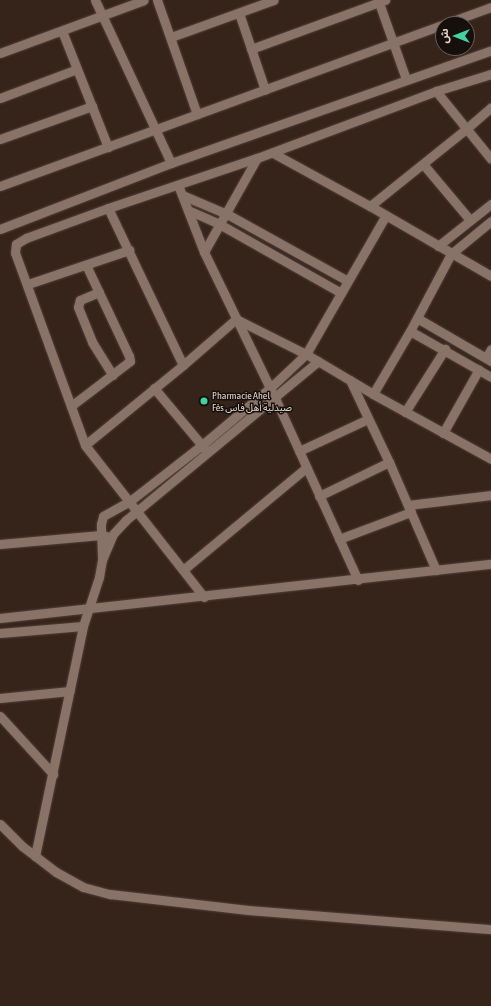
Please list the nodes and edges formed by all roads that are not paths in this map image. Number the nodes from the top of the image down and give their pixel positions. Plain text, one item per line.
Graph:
1 (95, 0) edge
2 (144, 0) edge
3 (157, 0) edge
4 (274, 0) edge
5 (381, 1) edge
6 (491, 7) edge
7 (239, 13) junction
8 (102, 16) junction
9 (62, 31) junction
10 (171, 37) junction
11 (393, 42) junction
12 (251, 49) junction
13 (491, 50) edge
14 (0, 53) edge
15 (77, 69) junction
16 (491, 74) edge
17 (406, 79) junction
18 (265, 90) junction
19 (436, 91) junction
20 (0, 98) edge
21 (92, 106) junction
22 (491, 107) edge
23 (197, 114) junction
24 (466, 129) junction
25 (156, 130) junction
26 (0, 139) edge
27 (108, 147) junction
28 (273, 153) junction
29 (257, 158) junction
30 (491, 159) edge
31 (171, 163) junction
32 (423, 164) junction
33 (178, 185) junction
34 (0, 186) edge
35 (182, 195) junction
36 (491, 204) edge
37 (370, 206) junction
38 (108, 208) junction
39 (188, 210) junction
40 (227, 214) junction
41 (386, 215) junction
42 (470, 220) junction
43 (491, 221) edge
44 (221, 225) junction
45 (0, 229) edge
46 (438, 246) junction
47 (129, 250) junction
48 (204, 252) junction
49 (451, 254) junction
50 (86, 265) junction
51 (491, 276) edge
52 (348, 281) junction
53 (28, 284) junction
54 (99, 292) junction
55 (341, 293) junction
56 (417, 318) junction
57 (236, 319) junction
58 (410, 330) junction
59 (445, 349) junction
60 (491, 349) edge
61 (306, 354) junction
62 (488, 359) edge
63 (318, 361) junction
64 (183, 365) junction
65 (479, 369) junction
66 (113, 375) junction
67 (491, 377) edge
68 (350, 380) junction
69 (154, 388) junction
70 (270, 388) junction
71 (373, 394) junction
72 (275, 398) junction
73 (71, 406) junction
74 (405, 412) junction
75 (368, 419) junction
76 (443, 434) junction
77 (85, 445) junction
78 (202, 445) junction
79 (299, 451) junction
80 (208, 453) junction
81 (491, 459) edge
82 (389, 462) junction
83 (306, 468) junction
84 (491, 495) edge
85 (319, 496) junction
86 (130, 501) junction
87 (409, 508) junction
88 (137, 512) junction
89 (101, 535) junction
90 (111, 538) junction
91 (339, 539) junction
92 (0, 544) edge
93 (102, 560) junction
94 (491, 564) edge
95 (183, 570) junction
96 (436, 570) junction
97 (358, 580) junction
98 (204, 597) junction
99 (89, 609) junction
100 (0, 618) edge
101 (83, 626) junction
102 (0, 633) edge
103 (70, 691) junction
104 (0, 698) edge
105 (0, 716) edge
106 (53, 774) junction
107 (0, 824) edge
108 (35, 856) junction
109 (491, 929) edge

1 - 8 street
2 - 8 street
3 - 10 street
4 - 7 street
5 - 11 street
5 - 12 street
6 - 11 street
7 - 10 street
7 - 12 street
8 - 9 street
8 - 25 street
9 - 14 street
9 - 15 street
10 - 23 street
11 - 17 street
11 - 18 street
12 - 18 street
13 - 17 street
15 - 20 street
15 - 21 street
16 - 19 street
17 - 31 street
18 - 23 street
19 - 24 street
19 - 28 street
21 - 26 street
21 - 27 street
22 - 24 street
23 - 25 street
24 - 30 street
24 - 32 street
25 - 27 street
25 - 31 street
27 - 34 street
28 - 29 street
28 - 37 street
29 - 33 street
29 - 40 street
31 - 45 street
32 - 37 street
32 - 42 street
33 - 35 street
33 - 38 street
35 - 39 street
35 - 40 street
36 - 42 street
37 - 41 street
38 - 47 street
38 - 53 street
39 - 44 street
39 - 48 street
40 - 44 street
40 - 52 street
41 - 46 street
41 - 52 street
42 - 46 street
43 - 49 street
44 - 48 street
44 - 55 street
46 - 49 street
47 - 50 street
47 - 64 street
48 - 57 street
49 - 51 street
49 - 56 street
50 - 53 street
50 - 54 street
52 - 55 street
53 - 73 street
54 - 66 street
54 - 66 street
55 - 61 street
56 - 58 street
56 - 62 street
57 - 61 street
57 - 64 street
57 - 70 street
58 - 59 street
58 - 71 street
59 - 65 street
59 - 74 street
60 - 62 street
61 - 63 street
61 - 70 street
63 - 68 street
63 - 72 street
64 - 69 street
65 - 67 street
65 - 76 street
66 - 73 street
68 - 71 street
68 - 75 street
69 - 77 street
69 - 78 street
70 - 72 street
70 - 78 street
71 - 74 street
72 - 79 street
72 - 80 street
73 - 77 street
74 - 76 street
75 - 79 street
75 - 82 street
76 - 81 street
77 - 86 street
78 - 80 street
78 - 86 street
79 - 83 street
80 - 88 street
82 - 85 street
82 - 87 street
83 - 85 street
83 - 95 street
84 - 87 street
85 - 91 street
86 - 88 street
86 - 89 street
87 - 91 street
87 - 96 street
88 - 90 street
88 - 95 street
89 - 90 street
89 - 92 street
89 - 93 street
90 - 93 street
91 - 97 street
93 - 99 street
94 - 96 street
95 - 98 street
96 - 97 street
97 - 98 street
98 - 99 street
99 - 100 street
99 - 101 street
101 - 102 street
101 - 103 street
103 - 104 street
103 - 106 street
105 - 106 street
106 - 108 street
107 - 108 street
108 - 109 street

